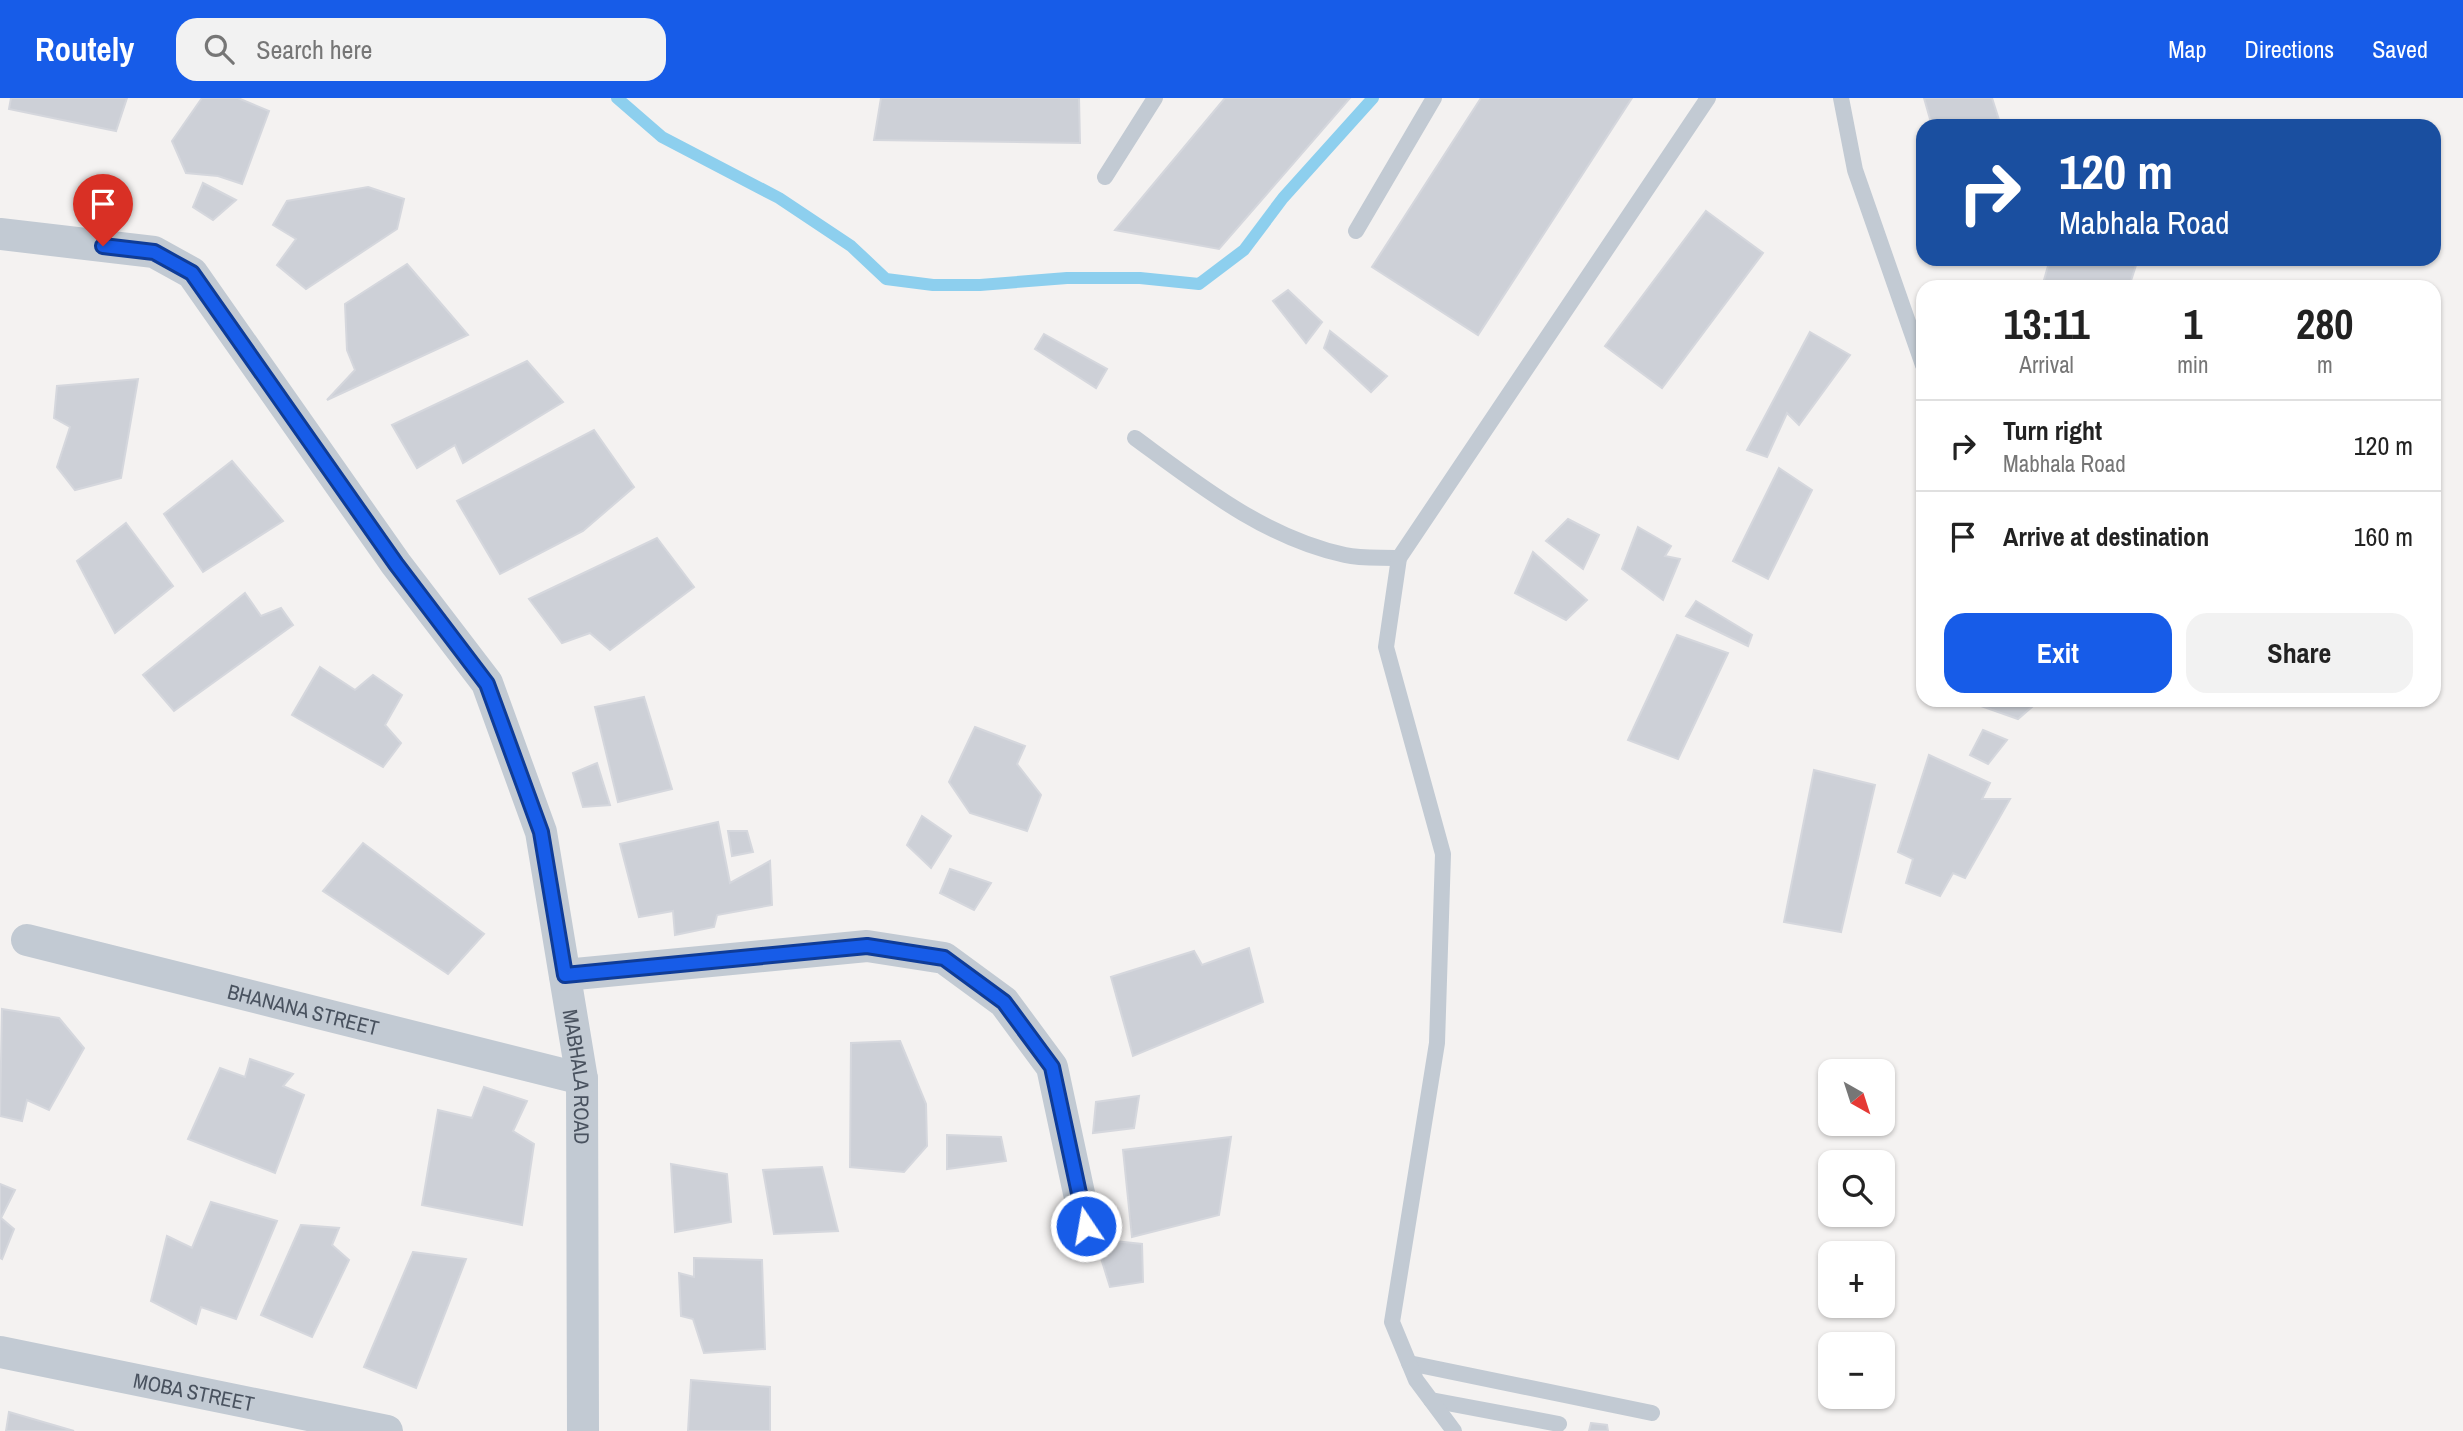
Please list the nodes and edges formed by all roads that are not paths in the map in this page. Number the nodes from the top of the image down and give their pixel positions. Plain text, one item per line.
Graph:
1 (1155, 98) edge
2 (1434, 98) edge
3 (1707, 98) edge
4 (1841, 98) edge
5 (1105, 177) dead end
6 (1356, 231) dead end
7 (0, 234) edge
8 (1916, 345) edge
9 (1135, 438) dead end
10 (1399, 558) junction
11 (27, 940) dead end
12 (565, 975) junction
13 (582, 1079) junction
14 (1086, 1226) dead end
15 (0, 1352) edge
16 (1409, 1363) junction
17 (1431, 1400) junction
18 (1652, 1413) dead end
19 (1559, 1424) dead end
20 (387, 1431) edge
21 (583, 1431) edge
22 (1454, 1431) edge

1 - 5 lane
2 - 6 lane
3 - 10 lane
4 - 8 lane
7 - 12 street, MABHALA ROAD
9 - 10 lane
10 - 16 lane
11 - 13 street, BHANANA STREET
12 - 13 street, MABHALA ROAD
12 - 14 street
13 - 21 street, MABHALA ROAD
15 - 20 street, MOBA STREET
16 - 17 lane
16 - 18 lane
17 - 19 lane
17 - 22 lane

